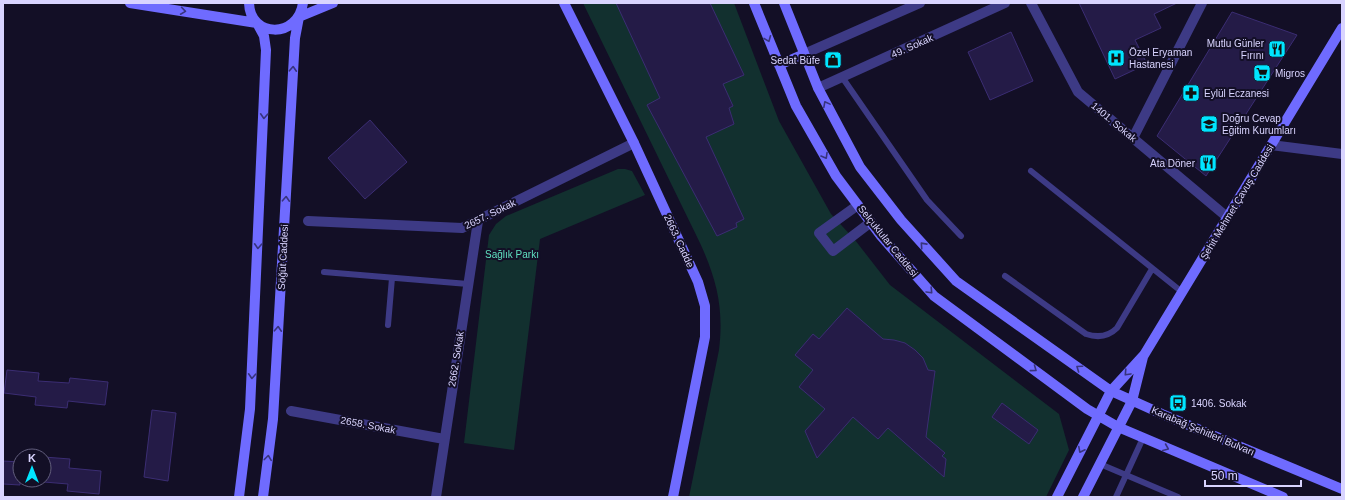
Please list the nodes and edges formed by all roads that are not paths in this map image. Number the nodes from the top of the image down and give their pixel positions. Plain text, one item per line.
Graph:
1 (130, 3) edge
2 (249, 3) edge
3 (303, 3) edge
4 (333, 3) edge
5 (564, 3) edge
6 (754, 3) edge
7 (784, 3) edge
8 (920, 3) edge
9 (1005, 3) edge
10 (1032, 3) edge
11 (1202, 3) edge
12 (299, 17) junction
13 (258, 23) junction
14 (1342, 28) edge
15 (804, 54) junction
16 (778, 64) junction
17 (842, 78) junction
18 (818, 88) junction
19 (1132, 138) junction
20 (634, 143) junction
21 (1271, 145) junction
22 (1342, 154) edge
23 (1031, 171) dead end
24 (858, 205) junction
25 (1227, 217) junction
26 (478, 220) junction
27 (308, 221) dead end
28 (870, 222) junction
29 (961, 236) dead end
30 (1152, 269) junction
31 (324, 272) dead end
32 (1005, 276) dead end
33 (392, 278) junction
34 (468, 284) junction
35 (1182, 292) junction
36 (388, 325) dead end
37 (1144, 355) junction
38 (1111, 391) junction
39 (1132, 401) junction
40 (291, 411) dead end
41 (1099, 416) junction
42 (1118, 427) junction
43 (1142, 438) junction
44 (444, 439) junction
45 (1100, 464) junction
46 (1126, 476) junction
47 (1341, 486) edge
48 (239, 497) edge
49 (263, 497) edge
50 (436, 497) edge
51 (673, 497) edge
52 (1057, 497) edge
53 (1083, 497) edge
54 (1116, 497) edge
55 (1178, 497) edge
56 (1283, 497) edge

1 -> 13 main road
2 - 13 main road
3 - 12 main road, Söğüt Caddesi
4 - 12 main road
5 - 20 main road, 2663. Cadde
6 -> 16 main road, Selçuklular Caddesi
7 - 15 main road
8 - 15 street
9 - 17 street, 49. Sokak
10 - 19 street, 1401. Sokak
11 - 19 street
12 - 13 main road
49 -> 12 main road, Söğüt Caddesi
13 -> 48 main road
14 - 21 main road, Şehit Mehmet Çavuş Caddesi
15 - 16 main road
15 - 18 main road
16 -> 24 main road, Selçuklular Caddesi
17 - 18 street, 49. Sokak
17 - 29 lane
38 -> 18 main road
19 - 25 street, 1401. Sokak
20 - 26 street, 2657. Sokak
20 - 51 main road, 2663. Cadde
21 - 22 street
21 - 25 main road, Şehit Mehmet Çavuş Caddesi
23 - 30 lane
24 - 28 main road, Selçuklular Caddesi
24 - 28 street
25 - 35 main road, Şehit Mehmet Çavuş Caddesi
26 - 27 street, 2657. Sokak
26 - 34 street, 2662. Sokak
28 -> 41 main road, Selçuklular Caddesi
30 - 32 lane
30 - 35 lane
31 - 33 lane
33 - 34 lane
33 - 36 lane
34 - 44 street, 2662. Sokak
35 - 37 main road, Şehit Mehmet Çavuş Caddesi
37 -> 38 main road, Şehit Mehmet Çavuş Caddesi
37 - 39 main road, Şehit Mehmet Çavuş Caddesi
38 - 39 main road, Karabağ Şehitleri Bulvarı
38 - 41 main road, Şehit Mehmet Çavuş Caddesi
39 - 42 main road, Şehit Mehmet Çavuş Caddesi
39 - 47 main road, Karabağ Şehitleri Bulvarı
40 - 44 street, 2658. Sokak
41 - 42 main road, Selçuklular Caddesi
41 -> 52 main road
42 - 43 main road
42 - 45 main road
43 - 46 lane
43 -> 56 main road
44 - 50 street, 2662. Sokak
45 - 46 lane
45 - 53 main road
46 - 54 lane
46 - 55 lane

